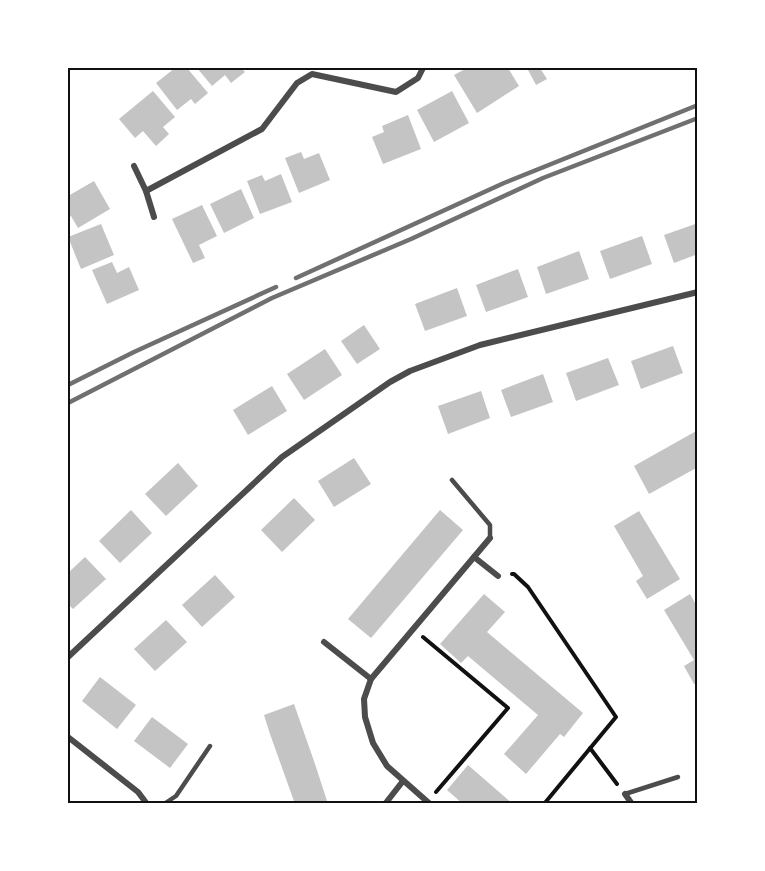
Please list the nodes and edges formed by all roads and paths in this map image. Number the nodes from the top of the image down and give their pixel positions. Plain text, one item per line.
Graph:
1 (423, 68) edge
2 (134, 166) dead end
3 (146, 191) junction
4 (153, 217) dead end
5 (698, 292) edge
6 (452, 480) dead end
7 (490, 538) joint
8 (474, 557) junction
9 (498, 576) joint
10 (413, 629) junction
11 (324, 642) dead end
12 (68, 657) edge
13 (371, 679) junction
14 (68, 737) edge
15 (210, 747) dead end
16 (590, 748) junction
17 (678, 777) dead end
18 (403, 781) junction
19 (625, 794) junction
20 (429, 803) edge
21 (147, 804) edge
22 (164, 804) edge
23 (385, 804) edge
24 (544, 804) edge
25 (632, 804) edge

1 - 3 street
2 - 3 street
3 - 4 street
5 - 12 street
6 - 7 lane
7 - 8 street
8 - 9 street
8 - 10 street
9 - 16 path
10 - 13 street
10 - 20 path
11 - 13 street
13 - 18 street
14 - 21 street
15 - 22 lane
16 - 19 path
16 - 24 path
17 - 19 lane
18 - 20 street
18 - 23 street
19 - 25 street

